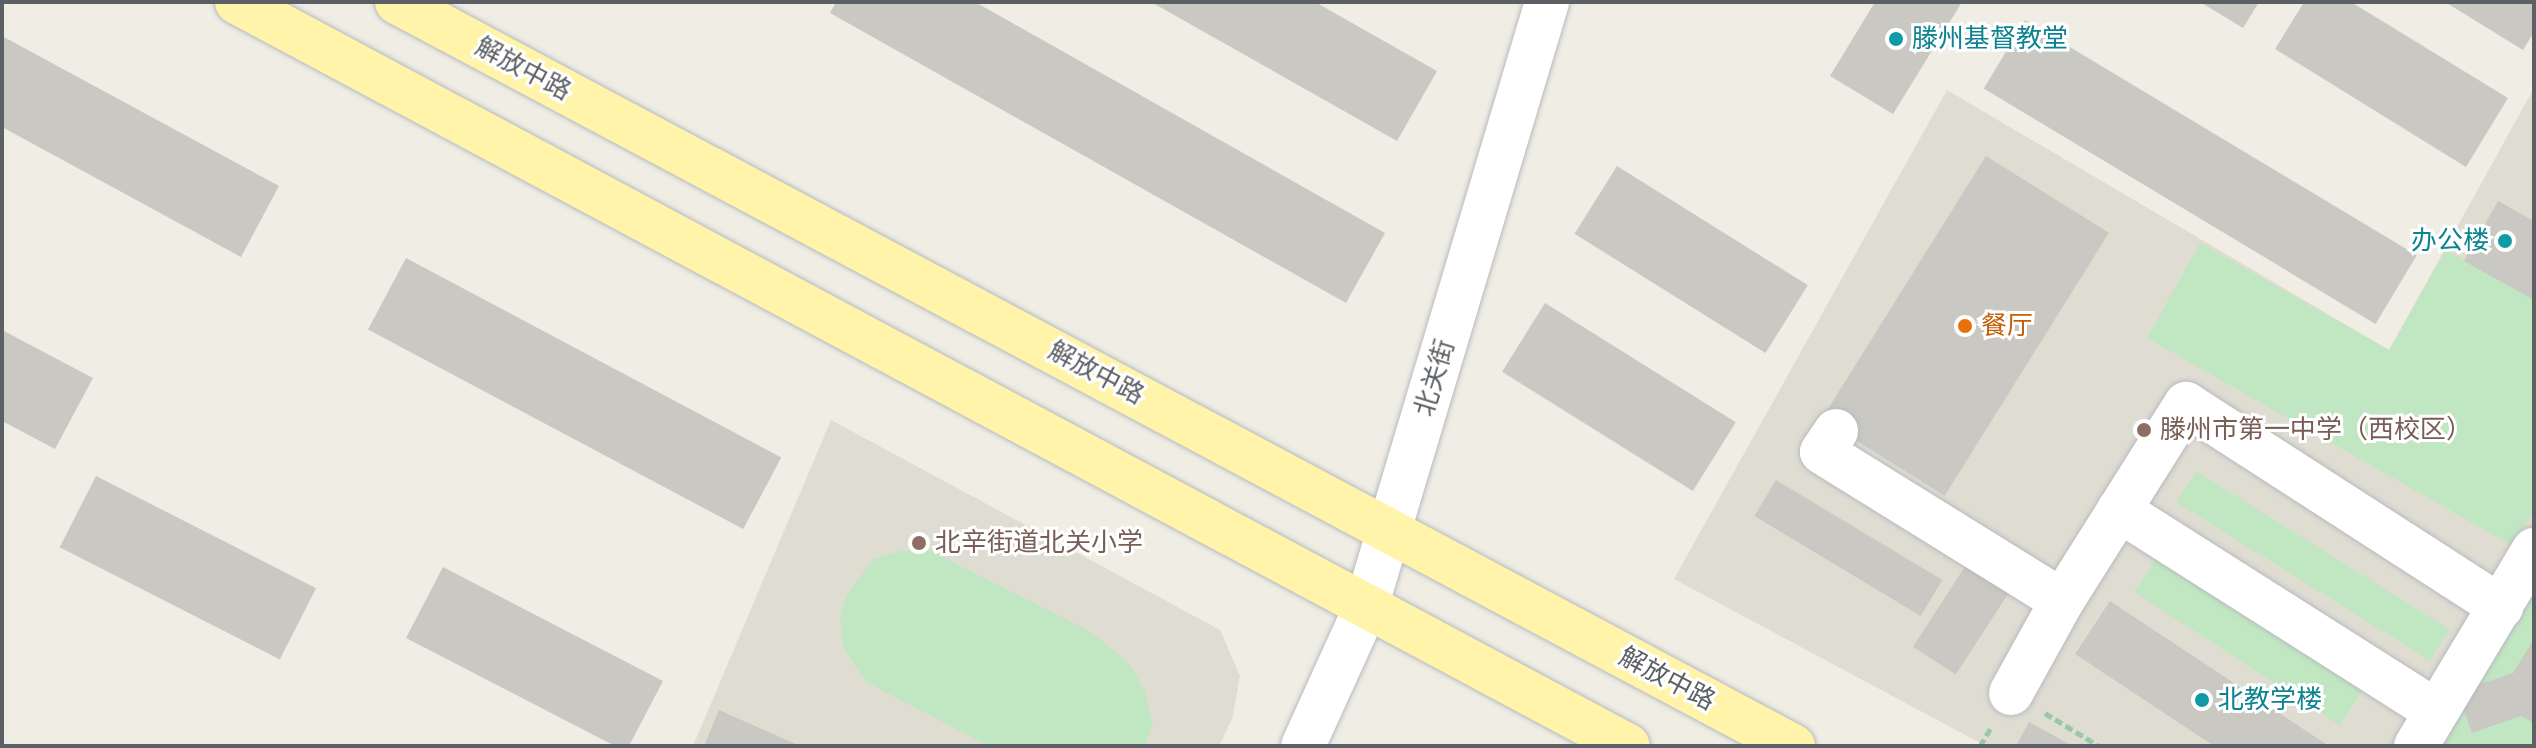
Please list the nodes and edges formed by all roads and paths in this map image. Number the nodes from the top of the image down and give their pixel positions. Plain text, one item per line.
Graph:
1 (237, 2) edge
2 (397, 2) edge
3 (1547, 2) edge
4 (1836, 431) dead end
5 (2119, 510) junction
6 (1390, 530) junction
7 (2534, 550) edge
8 (2062, 601) junction
9 (1366, 607) junction
10 (2501, 607) junction
11 (2011, 693) dead end
12 (2426, 729) edge
13 (1303, 746) edge
14 (1628, 746) edge
15 (1793, 746) edge

1 - 9 main road
2 - 6 main road, 解放中路
3 - 6 street, 北关街
4 - 8 street
5 - 8 street
5 - 10 street
5 - 12 street
6 - 9 street, 北关街
6 - 15 main road, 解放中路
7 - 10 street
8 - 11 street
9 - 13 street, 北关街
9 - 14 main road
10 - 12 street

